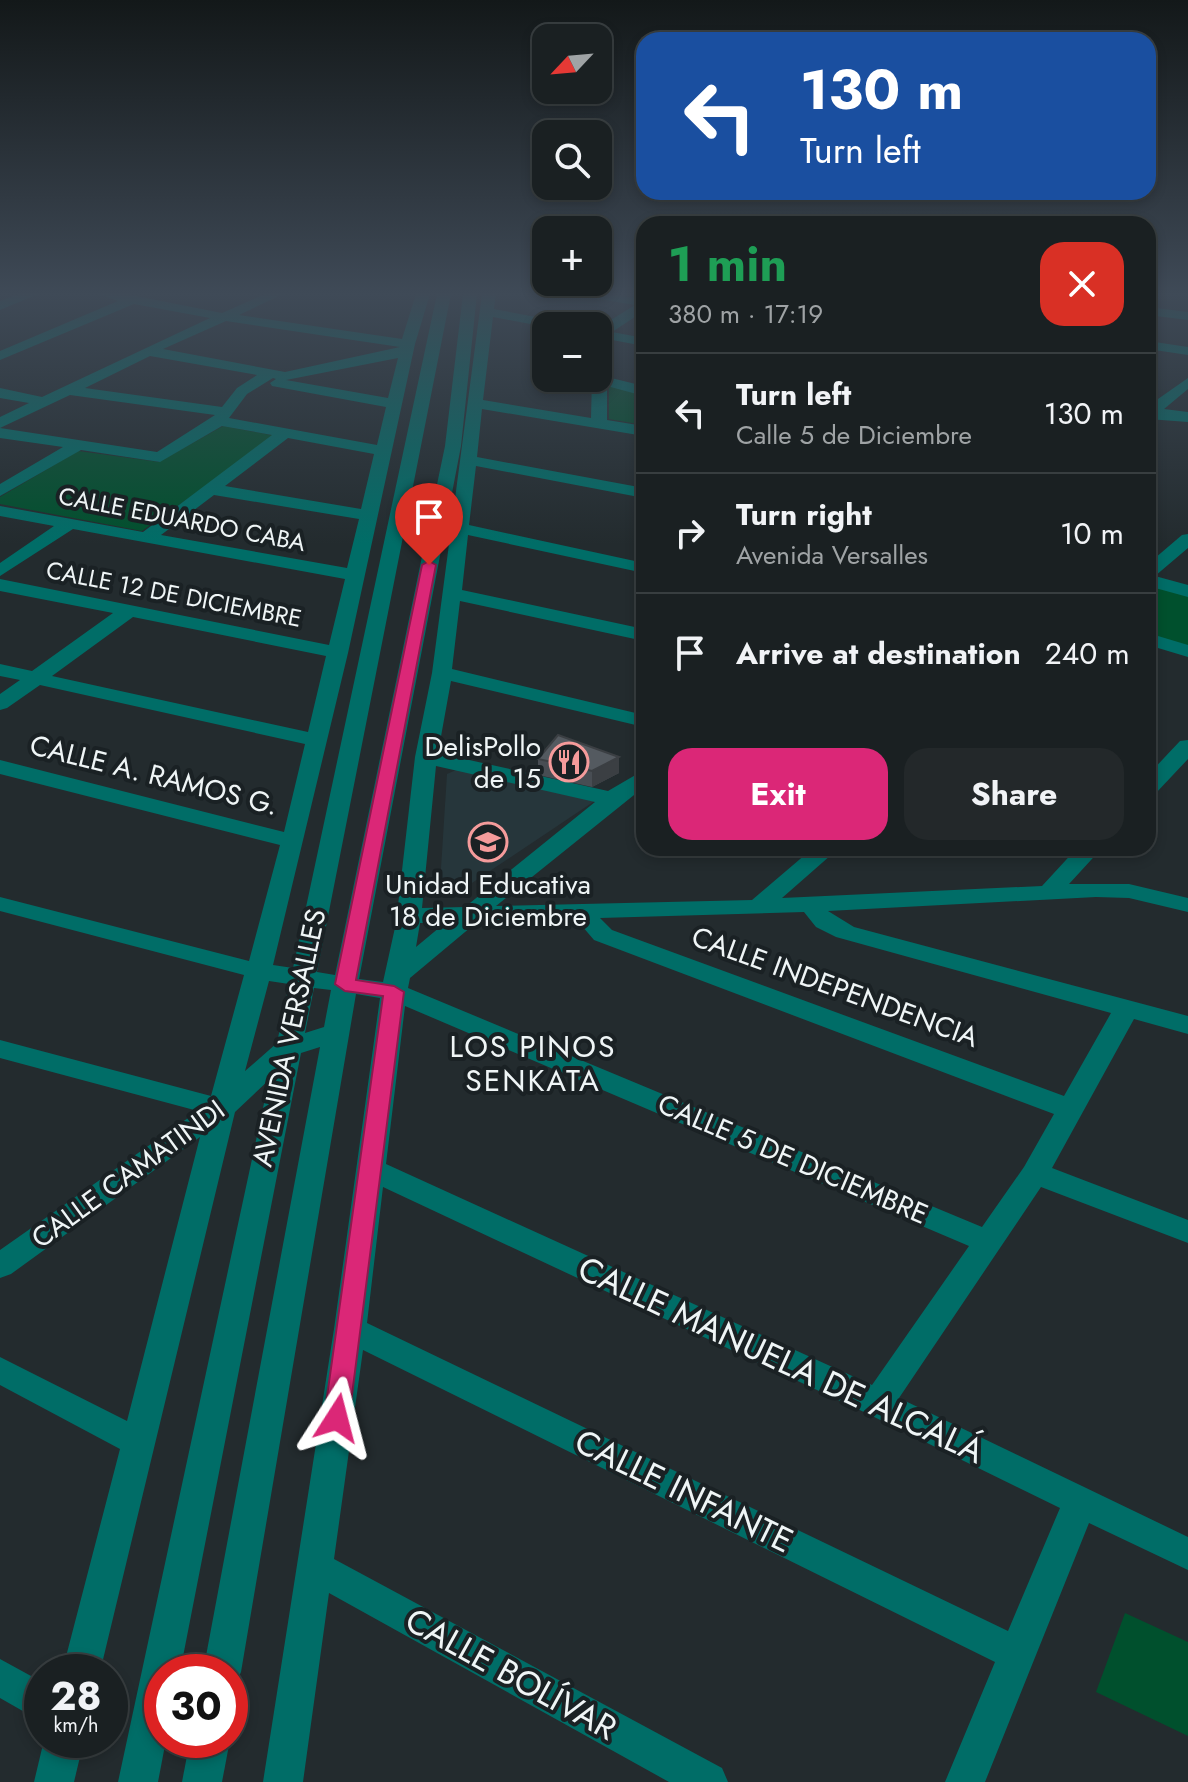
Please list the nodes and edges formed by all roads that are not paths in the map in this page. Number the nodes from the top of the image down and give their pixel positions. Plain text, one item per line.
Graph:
1 (96, 377) edge
2 (264, 377) joint
3 (401, 377) edge
4 (427, 377) edge
5 (465, 377) edge
6 (476, 377) edge
7 (1188, 382) edge
8 (612, 383) edge
9 (636, 389) edge
10 (70, 390) junction
11 (600, 392) edge
12 (0, 393) edge
13 (45, 402) junction
14 (475, 403) junction
15 (395, 404) junction
16 (1156, 408) edge
17 (1156, 414) edge
18 (222, 417) junction
19 (1188, 417) edge
20 (599, 422) junction
21 (0, 423) edge
22 (636, 429) edge
23 (0, 433) edge
24 (285, 433) junction
25 (78, 445) junction
26 (384, 451) junction
27 (468, 460) junction
28 (210, 489) junction
29 (0, 491) edge
30 (636, 492) edge
31 (0, 511) edge
32 (369, 516) junction
33 (69, 524) junction
34 (460, 528) junction
35 (147, 537) junction
36 (1188, 539) edge
37 (636, 566) edge
38 (1156, 566) edge
39 (0, 571) edge
40 (355, 575) junction
41 (1156, 582) edge
42 (0, 585) edge
43 (1188, 591) edge
44 (452, 594) junction
45 (129, 611) junction
46 (636, 633) edge
47 (1156, 641) edge
48 (1188, 651) edge
49 (338, 653) junction
50 (0, 670) edge
51 (442, 673) junction
52 (36, 677) junction
53 (0, 704) edge
54 (636, 719) edge
55 (314, 740) junction
56 (1188, 746) edge
57 (426, 757) junction
58 (0, 767) edge
59 (1156, 780) edge
60 (636, 782) edge
61 (612, 799) junction
62 (293, 841) junction
63 (818, 856) edge
64 (1083, 856) edge
65 (1047, 894) junction
66 (0, 904) edge
67 (813, 904) junction
68 (1188, 905) edge
69 (758, 907) junction
70 (585, 913) junction
71 (409, 916) junction
72 (469, 916) junction
73 (258, 971) junction
74 (301, 978) junction
75 (345, 984) junction
76 (395, 984) junction
77 (1126, 1009) junction
78 (1188, 1025) edge
79 (336, 1032) junction
80 (0, 1049) edge
81 (286, 1049) junction
82 (222, 1108) junction
83 (1072, 1110) junction
84 (371, 1169) junction
85 (1035, 1173) junction
86 (1188, 1232) edge
87 (989, 1242) junction
88 (3, 1260) edge
89 (350, 1329) junction
90 (0, 1370) edge
91 (878, 1403) junction
92 (139, 1443) junction
93 (1080, 1502) junction
94 (1188, 1554) edge
95 (314, 1566) junction
96 (86, 1654) edge
97 (225, 1654) edge
98 (1017, 1654) junction
99 (0, 1677) edge
100 (24, 1692) edge
101 (60, 1758) edge
102 (207, 1758) edge
103 (54, 1782) edge
104 (138, 1782) edge
105 (202, 1782) edge
106 (283, 1782) edge
107 (708, 1782) edge
108 (965, 1782) edge

1 - 10 street
2 - 15 street
2 - 18 street
3 - 15 street, AVENIDA VERSALLES
4 - 74 street, AVENIDA VERSALLES
5 - 75 street, AVENIDA VERSALLES
6 - 14 street, AVENIDA VERSALLES
7 - 16 street
8 - 9 street
10 - 13 street
10 - 18 street
11 - 20 street
12 - 13 street
13 - 21 street
14 - 20 street
14 - 27 street, AVENIDA VERSALLES
15 - 26 street, AVENIDA VERSALLES
17 - 19 street
18 - 24 street
18 - 25 street
20 - 22 street
23 - 25 street
24 - 26 street
24 - 28 street
25 - 29 street
26 - 32 street, AVENIDA VERSALLES
27 - 30 street
27 - 34 street, AVENIDA VERSALLES
28 - 32 street
28 - 35 street
31 - 33 street, CALLE EDUARDO CABA
32 - 40 street, AVENIDA VERSALLES
33 - 35 street, CALLE EDUARDO CABA
33 - 39 street
34 - 37 street
34 - 44 street, AVENIDA VERSALLES
35 - 40 street, CALLE EDUARDO CABA
36 - 38 street
40 - 49 street, AVENIDA VERSALLES
41 - 43 street
42 - 45 street, CALLE 12 DE DICIEMBRE
44 - 46 street
44 - 51 street, AVENIDA VERSALLES
45 - 49 street, CALLE 12 DE DICIEMBRE
45 - 52 street
47 - 48 street
49 - 55 street, AVENIDA VERSALLES
50 - 52 street
51 - 54 street
51 - 57 street, AVENIDA VERSALLES
52 - 53 street
52 - 55 street
55 - 62 street, AVENIDA VERSALLES
56 - 59 street
57 - 61 street
57 - 71 street, AVENIDA VERSALLES
58 - 62 street, CALLE A. RAMOS G.
60 - 61 street
61 - 72 street
62 - 73 street, AVENIDA VERSALLES
63 - 69 street
64 - 65 street
65 - 67 street
65 - 68 street
66 - 73 street, CALLE 5 DE DICIEMBRE
67 - 69 street
67 - 77 street
69 - 70 street
70 - 72 street
70 - 83 street, CALLE INDEPENDENCIA
71 - 72 street
71 - 76 street, AVENIDA VERSALLES
72 - 76 street
73 - 74 street, CALLE 5 DE DICIEMBRE
73 - 82 street, AVENIDA VERSALLES
74 - 75 street, CALLE 5 DE DICIEMBRE
74 - 81 street, AVENIDA VERSALLES
75 - 76 street, CALLE 5 DE DICIEMBRE
75 - 79 street, AVENIDA VERSALLES
76 - 84 street, AVENIDA VERSALLES
76 - 87 street, CALLE 5 DE DICIEMBRE
77 - 78 street
77 - 83 street
79 - 81 street, CALLE CAMATINDI
79 - 97 street, AVENIDA VERSALLES
80 - 82 street
81 - 82 street, CALLE CAMATINDI
81 - 104 street, AVENIDA VERSALLES
82 - 88 street, CALLE CAMATINDI
82 - 92 street, AVENIDA VERSALLES
83 - 85 street
84 - 89 street, AVENIDA VERSALLES
84 - 91 street, CALLE MANUELA DE ALCALÁ
85 - 86 street
85 - 87 street
87 - 91 street
89 - 95 street, AVENIDA VERSALLES
89 - 98 street, CALLE INFANTE
90 - 92 street
91 - 93 street, CALLE MANUELA DE ALCALÁ
92 - 96 street, AVENIDA VERSALLES
93 - 94 street, CALLE MANUELA DE ALCALÁ
93 - 98 street
95 - 106 street, AVENIDA VERSALLES
95 - 107 street, CALLE BOLÍVAR
98 - 108 street
99 - 100 street
101 - 103 street
102 - 105 street

